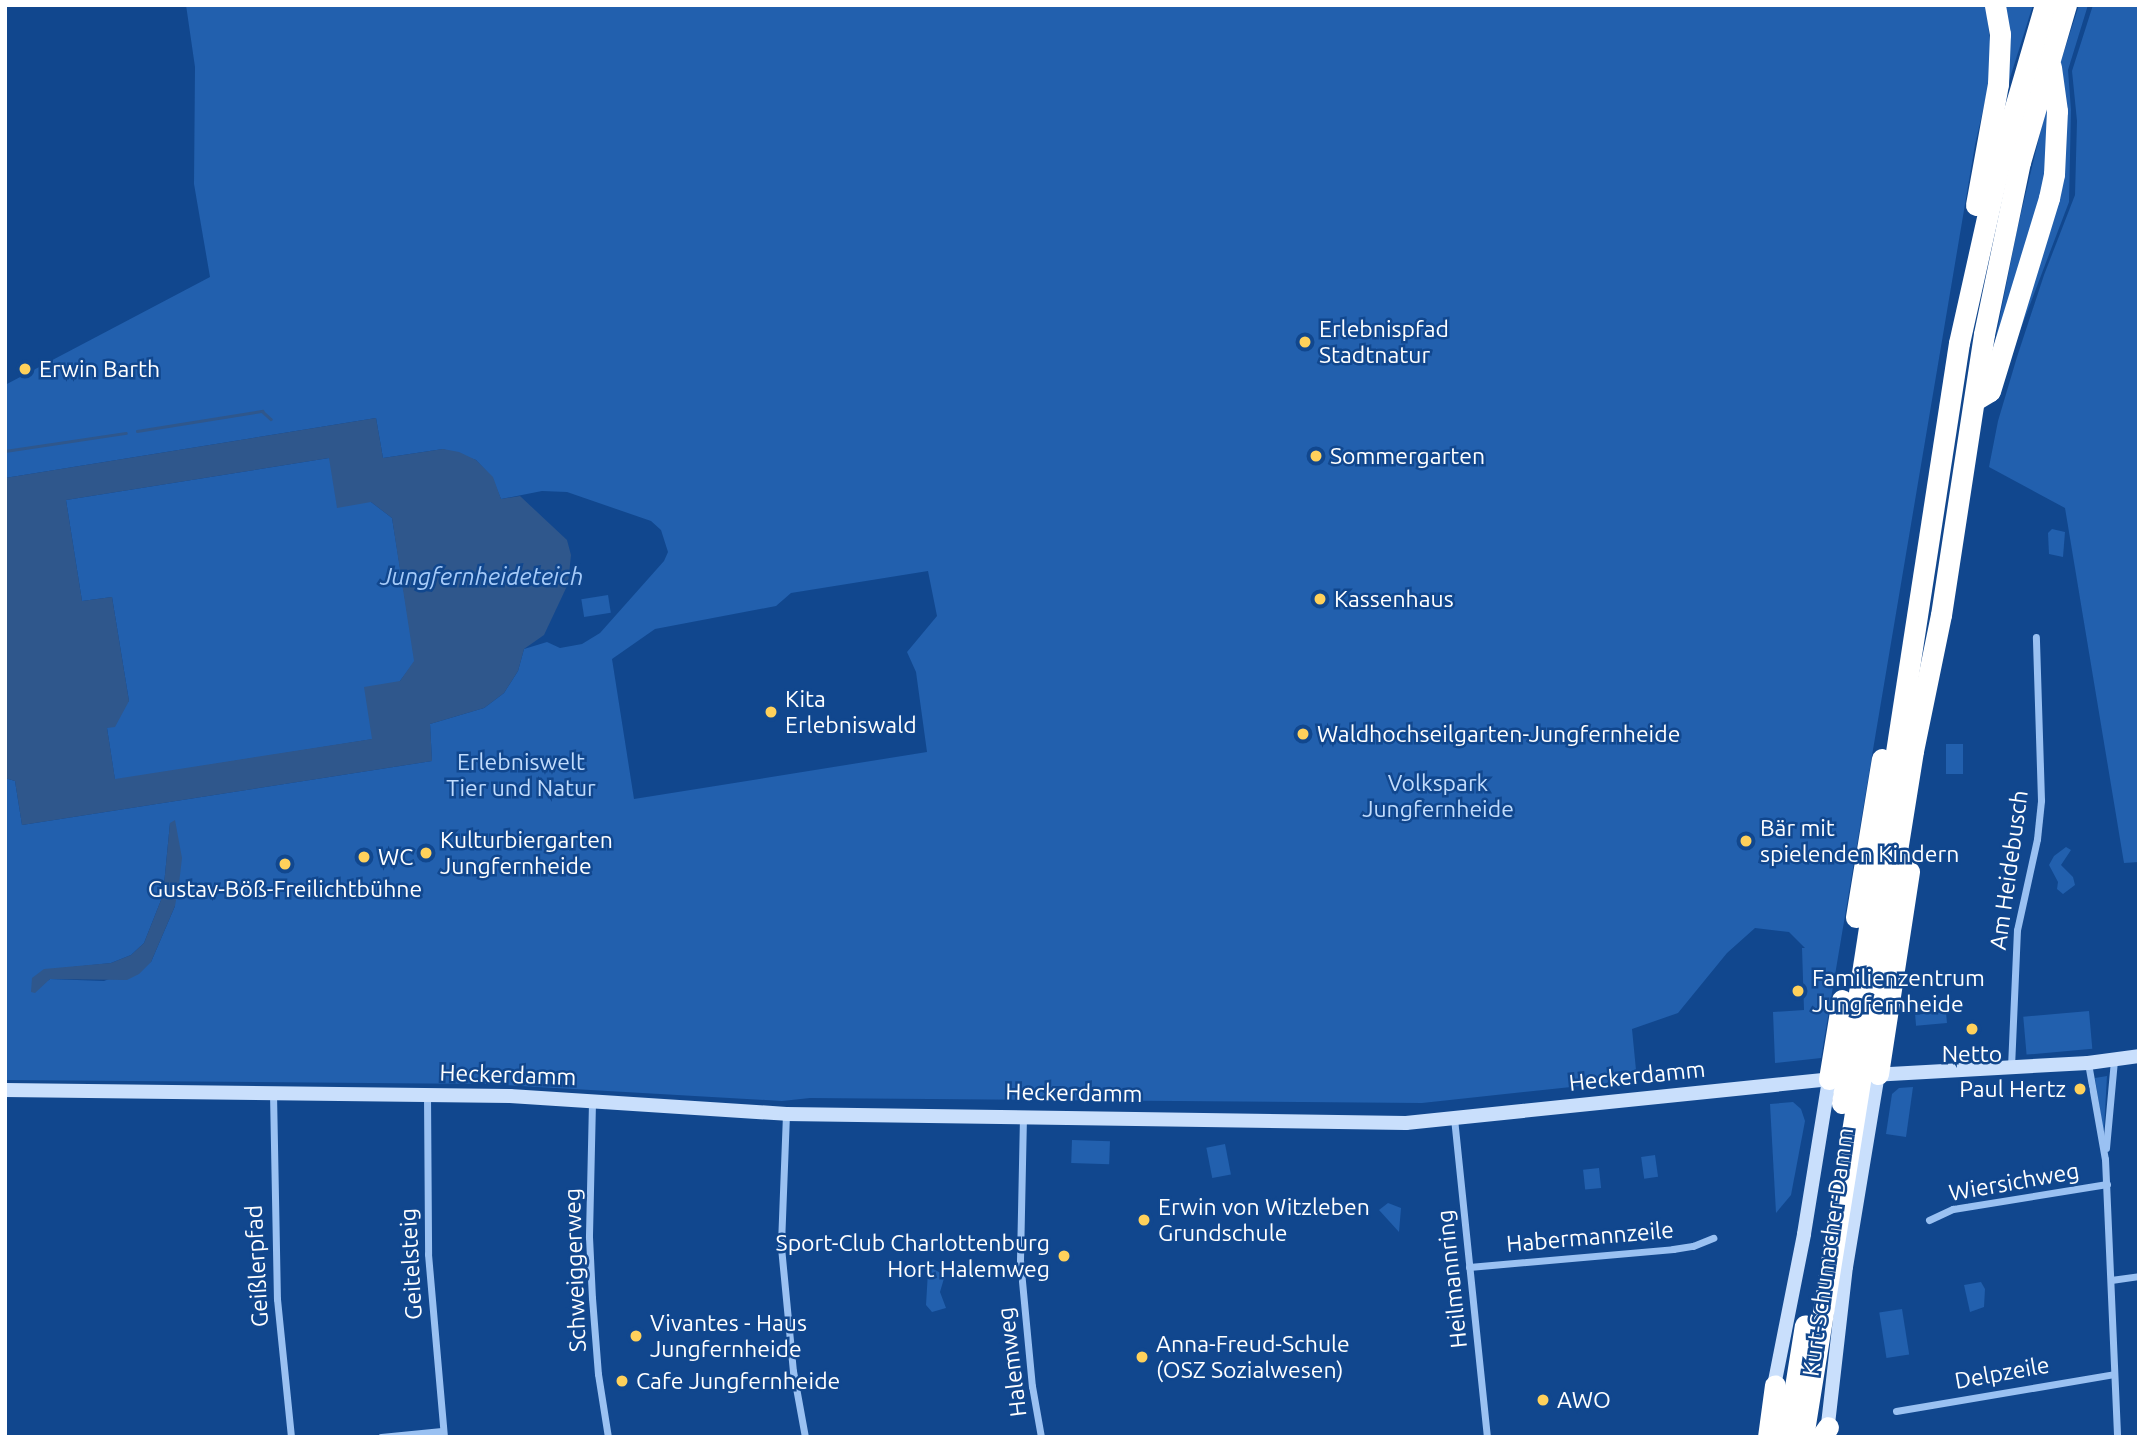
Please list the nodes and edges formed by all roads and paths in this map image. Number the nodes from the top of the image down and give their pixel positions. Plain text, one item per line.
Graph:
1 (1995, 5) edge
2 (2031, 5) edge
3 (2045, 5) edge
4 (2066, 5) edge
5 (1959, 343) junction
6 (1975, 400) junction
7 (2036, 637) dead end
8 (1910, 666) junction
9 (1923, 697) junction
10 (2139, 1056) edge
11 (2113, 1060) junction
12 (2088, 1063) junction
13 (2011, 1066) junction
14 (1874, 1074) junction
15 (1833, 1078) junction
16 (5, 1090) edge
17 (273, 1092) junction
18 (427, 1094) junction
19 (592, 1101) junction
20 (786, 1114) junction
21 (1024, 1115) junction
22 (1454, 1118) junction
23 (2105, 1159) junction
24 (2106, 1184) junction
25 (1928, 1220) dead end
26 (1713, 1238) dead end
27 (1469, 1267) junction
28 (2139, 1276) edge
29 (2110, 1280) junction
30 (2114, 1374) junction
31 (1775, 1385) junction
32 (1896, 1411) dead end
33 (443, 1434) edge
34 (1825, 1434) edge
35 (291, 1437) edge
36 (381, 1437) edge
37 (608, 1437) edge
38 (804, 1437) edge
39 (1041, 1437) edge
40 (1487, 1437) edge
41 (1760, 1437) edge
42 (1768, 1437) edge
43 (1787, 1437) edge
44 (1803, 1437) edge
45 (2116, 1437) edge

1 - 5 highway
2 - 6 highway
3 - 5 highway
4 - 6 highway
5 - 8 highway
6 - 9 highway
7 - 13 street, Am Heidebusch
8 - 15 highway
8 - 43 highway
9 - 14 highway
9 - 44 highway
10 - 11 street, Heckerdamm
11 - 12 street, Heckerdamm
11 - 23 street
12 - 13 street, Heckerdamm
12 - 23 street
13 - 14 street, Heckerdamm
14 - 15 street, Heckerdamm
14 - 34 street, Kurt-Schumacher-Damm
15 - 22 street, Heckerdamm
15 - 31 street, Kurt-Schumacher-Damm
16 - 17 street, Heckerdamm
17 - 18 street, Heckerdamm
17 - 35 street, Geißlerpfad
18 - 19 street, Heckerdamm
18 - 33 street, Geitelsteig
19 - 20 street, Heckerdamm
19 - 37 street, Schweiggerweg
20 - 21 street, Heckerdamm
20 - 38 street
21 - 22 street, Heckerdamm
21 - 39 street, Halemweg
22 - 27 street, Heilmannring
23 - 24 street
24 - 25 street, Wiersichweg
24 - 29 street
26 - 27 street, Habermannzeile
27 - 40 street, Heilmannring
28 - 29 street
29 - 30 street
30 - 32 street, Delpzeile
30 - 45 street
31 - 41 street, Kurt-Schumacher-Damm
31 - 42 highway
33 - 36 street

